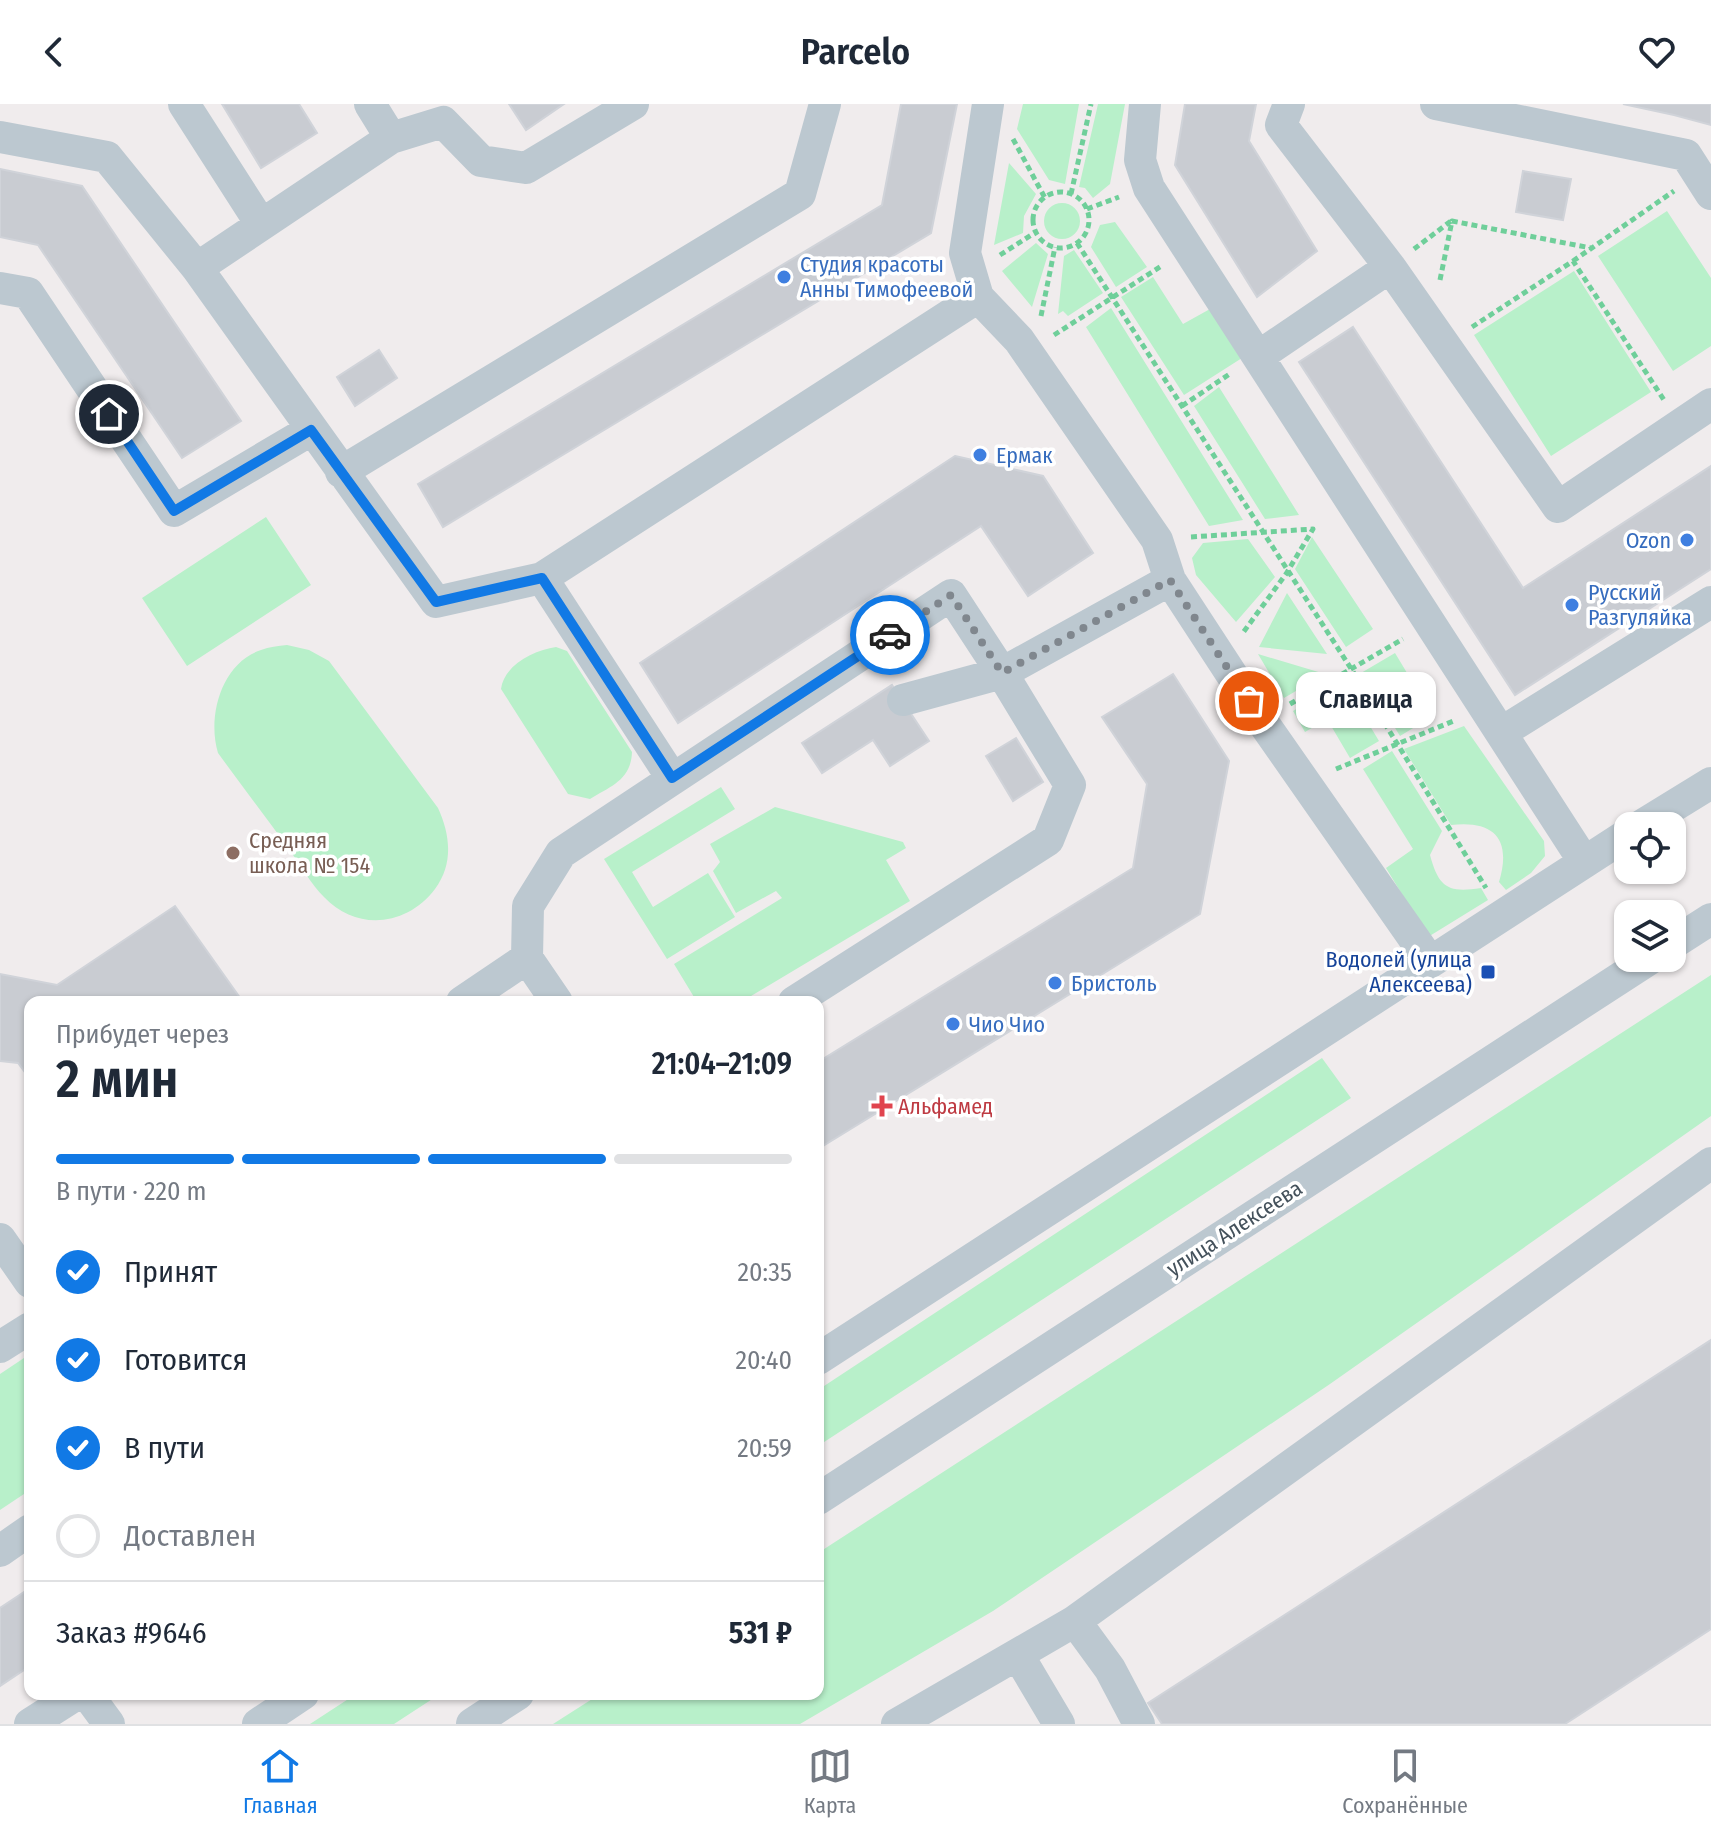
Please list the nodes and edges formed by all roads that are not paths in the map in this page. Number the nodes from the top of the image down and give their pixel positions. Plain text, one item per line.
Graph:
1 (184, 104) edge
2 (370, 104) edge
3 (633, 104) edge
4 (825, 104) edge
5 (988, 104) edge
6 (1145, 104) edge
7 (1289, 104) edge
8 (1436, 104) edge
9 (0, 137) edge
10 (391, 138) junction
11 (1705, 184) edge
12 (261, 224) junction
13 (1390, 267) junction
14 (197, 268) junction
15 (0, 288) edge
16 (978, 297) junction
17 (1246, 364) junction
18 (1711, 404) edge
19 (311, 430) junction
20 (341, 472) junction
21 (542, 578) junction
22 (1170, 580) junction
23 (1711, 602) edge
24 (1002, 673) junction
25 (903, 700) dead end
26 (1502, 732) junction
27 (672, 778) junction
28 (1711, 783) edge
29 (1664, 812) edge
30 (1614, 842) edge
31 (1583, 860) junction
32 (1711, 919) edge
33 (1686, 935) edge
34 (527, 958) junction
35 (1429, 960) junction
36 (1629, 972) edge
37 (471, 996) edge
38 (553, 996) edge
39 (803, 996) edge
40 (1711, 1163) edge
41 (0, 1239) edge
42 (24, 1273) edge
43 (24, 1332) edge
44 (0, 1347) edge
45 (824, 1355) edge
46 (824, 1495) edge
47 (24, 1534) edge
48 (0, 1551) edge
49 (1075, 1621) junction
50 (1018, 1655) junction
51 (68, 1700) edge
52 (91, 1700) edge
53 (294, 1700) edge
54 (509, 1700) edge
55 (30, 1724) edge
56 (109, 1724) edge
57 (258, 1724) edge
58 (472, 1724) edge
59 (897, 1724) edge
60 (1059, 1724) edge
61 (1139, 1724) edge

1 - 12 street
2 - 10 street
3 - 10 street
4 - 20 street
5 - 16 street
6 - 17 street
7 - 13 street
8 - 11 street
9 - 14 street
10 - 12 street
12 - 14 street
13 - 17 street
13 - 18 street
14 - 19 street
15 - 19 street
16 - 21 street
16 - 22 street
17 - 26 street
19 - 20 street
20 - 21 street
21 - 27 street
22 - 24 street
22 - 35 street
23 - 26 street
24 - 25 street
24 - 27 street
24 - 39 street
26 - 31 street
27 - 34 street
28 - 29 street
30 - 31 street
31 - 35 street
32 - 33 street
34 - 37 street
34 - 38 street
35 - 45 street
36 - 46 street, улица Алексеева
40 - 49 street
41 - 42 street
43 - 44 street
47 - 48 street
49 - 50 street
49 - 61 street
50 - 59 street
50 - 60 street
51 - 55 street
52 - 56 street
53 - 57 street
54 - 58 street

